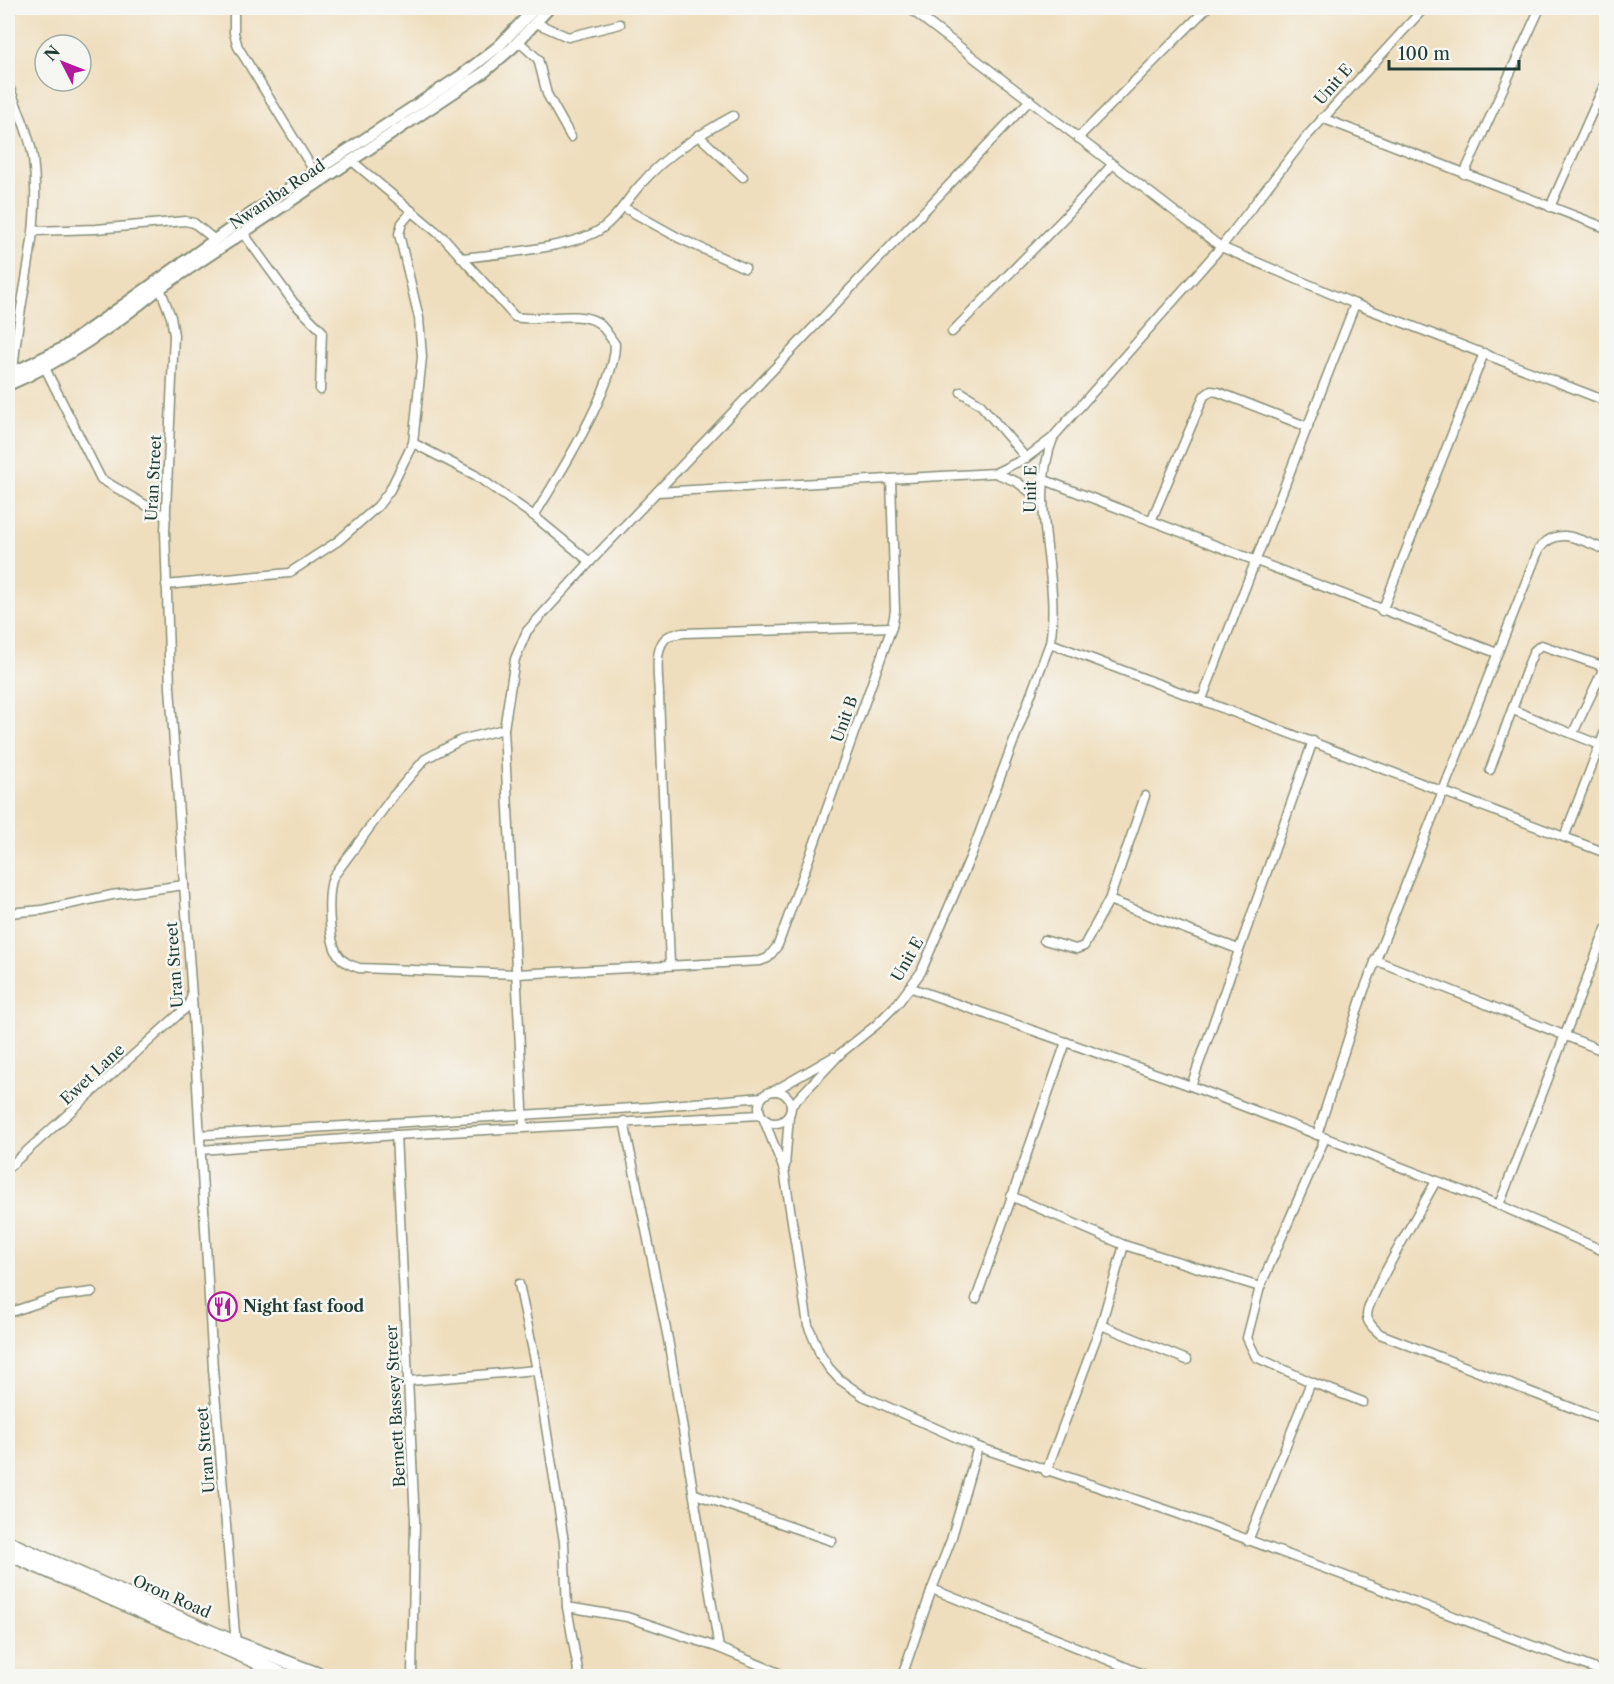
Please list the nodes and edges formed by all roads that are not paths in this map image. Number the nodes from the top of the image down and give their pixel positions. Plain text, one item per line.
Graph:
1 (234, 8) edge
2 (535, 8) edge
3 (549, 8) edge
4 (909, 8) edge
5 (1207, 8) edge
6 (1424, 8) edge
7 (1540, 8) edge
8 (536, 23) junction
9 (620, 24) dead end
10 (519, 41) junction
11 (1606, 81) edge
12 (8, 84) edge
13 (1030, 100) junction
14 (733, 116) dead end
15 (1322, 118) junction
16 (698, 135) junction
17 (571, 136) dead end
18 (1078, 138) junction
19 (352, 161) junction
20 (1112, 165) junction
21 (314, 171) junction
22 (1464, 174) junction
23 (742, 177) dead end
24 (623, 207) junction
25 (1550, 207) junction
26 (412, 211) junction
27 (1606, 228) edge
28 (35, 231) junction
29 (244, 234) junction
30 (215, 240) junction
31 (1221, 247) junction
32 (462, 258) junction
33 (745, 268) dead end
34 (166, 275) junction
35 (160, 288) junction
36 (1355, 304) junction
37 (952, 332) dead end
38 (1484, 353) junction
39 (45, 368) junction
40 (10, 379) edge
41 (320, 390) dead end
42 (961, 392) dead end
43 (1606, 401) edge
44 (1308, 427) junction
45 (1054, 436) junction
46 (412, 443) junction
47 (1026, 458) junction
48 (995, 473) junction
49 (891, 479) junction
50 (1042, 479) junction
51 (657, 492) junction
52 (1042, 501) junction
53 (534, 516) junction
54 (166, 517) junction
55 (1152, 521) junction
56 (1606, 550) edge
57 (590, 562) junction
58 (1256, 563) junction
59 (166, 585) junction
60 (1382, 610) junction
61 (892, 627) junction
62 (1050, 643) junction
63 (1497, 653) junction
64 (1202, 699) junction
65 (1513, 710) junction
66 (504, 729) junction
67 (1606, 729) edge
68 (1573, 733) junction
69 (1313, 741) junction
70 (1600, 745) junction
71 (1490, 770) dead end
72 (1442, 790) junction
73 (1145, 796) dead end
74 (1565, 835) junction
75 (1606, 853) edge
76 (184, 885) junction
77 (1109, 900) junction
78 (8, 913) edge
79 (1606, 929) edge
80 (1044, 940) dead end
81 (1238, 949) junction
82 (1376, 960) junction
83 (670, 964) junction
84 (517, 974) junction
85 (909, 987) junction
86 (192, 997) junction
87 (1565, 1036) junction
88 (1066, 1042) junction
89 (1606, 1052) edge
90 (841, 1053) junction
91 (1191, 1086) junction
92 (773, 1091) junction
93 (762, 1097) junction
94 (791, 1106) junction
95 (523, 1114) junction
96 (789, 1116) junction
97 (763, 1118) junction
98 (624, 1121) junction
99 (524, 1127) junction
100 (200, 1135) junction
101 (396, 1135) junction
102 (1321, 1136) junction
103 (201, 1150) junction
104 (8, 1168) edge
105 (784, 1170) junction
106 (1436, 1181) junction
107 (1011, 1196) junction
108 (1499, 1205) junction
109 (1124, 1245) junction
110 (1606, 1249) edge
111 (519, 1284) dead end
112 (1260, 1287) junction
113 (92, 1292) dead end
114 (976, 1299) dead end
115 (8, 1313) edge
116 (1101, 1325) junction
117 (1187, 1360) dead end
118 (537, 1370) junction
119 (409, 1381) junction
120 (1311, 1382) junction
121 (1363, 1402) dead end
122 (1606, 1421) edge
123 (978, 1447) junction
124 (1046, 1472) junction
125 (695, 1494) junction
126 (832, 1541) dead end
127 (1248, 1541) junction
128 (8, 1542) edge
129 (8, 1554) edge
130 (932, 1589) junction
131 (567, 1607) junction
132 (235, 1642) junction
133 (719, 1648) junction
134 (238, 1657) junction
135 (1606, 1673) edge
136 (288, 1677) edge
137 (324, 1677) edge
138 (412, 1677) edge
139 (579, 1677) edge
140 (786, 1677) edge
141 (902, 1677) edge
142 (1148, 1677) edge

1 - 21 street
2 - 21 main road
3 - 8 main road, Nwaniba Road
4 - 13 street
5 - 18 street
6 - 15 street, Unit E
7 - 22 street
8 - 9 street
8 - 10 main road, Nwaniba Road
10 - 17 street
10 - 19 main road, Nwaniba Road
11 - 25 street
12 - 28 street
13 - 18 street
13 - 51 street
14 - 16 street
15 - 22 street
15 - 31 street, Unit E
16 - 23 street
16 - 24 street
18 - 20 street
19 - 26 street
19 - 29 main road, Nwaniba Road
20 - 31 street
20 - 37 street
21 - 30 main road
22 - 25 street
24 - 32 street
24 - 33 street
25 - 27 street
26 - 32 street
26 - 46 street
28 - 30 street
28 - 40 street
29 - 35 main road, Nwaniba Road
29 - 41 street
30 - 34 main road
31 - 36 street
31 - 45 street, Unit E
32 - 53 street
34 - 35 street
34 - 40 main road
35 - 39 main road, Nwaniba Road
35 - 54 street, Uran Street
36 - 38 street
36 - 44 street
38 - 43 street
38 - 60 street
39 - 40 main road, Nwaniba Road
39 - 54 street
42 - 47 street
44 - 55 street
44 - 58 street
45 - 47 street
45 - 50 street, Unit E
46 - 53 street
46 - 59 street
47 - 48 street
48 - 49 street
48 - 52 street
49 - 51 street
49 - 61 street, Unit B
50 - 52 street, Unit E
50 - 55 street
51 - 57 street
52 - 62 street, Unit E
53 - 57 street
54 - 59 street, Uran Street
55 - 58 street
56 - 63 street
57 - 66 street
58 - 60 street
58 - 64 street
59 - 76 street, Uran Street
60 - 63 street
61 - 83 street, Unit B
61 - 83 street
62 - 64 street
62 - 85 street, Unit E
63 - 72 street
64 - 69 street
65 - 68 street
65 - 68 street
65 - 71 street
66 - 84 street
66 - 84 street
67 - 70 street
68 - 70 street
69 - 72 street
69 - 81 street
70 - 74 street
72 - 74 street
72 - 82 street
73 - 77 street
74 - 75 street
76 - 78 street
76 - 86 street, Uran Street
77 - 80 street
77 - 81 street
79 - 87 street
81 - 91 street
82 - 87 street
82 - 102 street
83 - 84 street
84 - 95 street
85 - 88 street
85 - 90 street, Unit E
86 - 100 street, Uran Street
86 - 104 street, Ewet Lane
87 - 89 street
87 - 108 street
88 - 91 street
88 - 107 street
90 - 92 street
90 - 94 street
91 - 102 street
92 - 93 street
92 - 94 street
93 - 95 street
93 - 97 street
94 - 96 street
95 - 99 street
95 - 100 street
96 - 97 street
96 - 105 street
97 - 98 street
97 - 105 street
98 - 99 street
98 - 125 street
99 - 101 street
100 - 103 street, Uran Street
101 - 103 street
101 - 119 street, Bernett Bassey Streer
102 - 106 street
102 - 112 street
103 - 132 street, Uran Street
105 - 123 street
106 - 108 street
106 - 122 street
107 - 109 street
107 - 114 street
108 - 110 street
109 - 112 street
109 - 116 street
111 - 118 street
112 - 120 street
113 - 115 street
116 - 117 street
116 - 124 street
118 - 119 street
118 - 131 street
119 - 138 street, Bernett Bassey Streer
120 - 121 street
120 - 127 street
123 - 124 street
123 - 130 street
124 - 127 street
125 - 126 street
125 - 133 street
127 - 135 street
128 - 132 highway, Oron Road
129 - 134 highway, Oron Road
130 - 141 street
130 - 142 street
131 - 133 street
131 - 139 street
132 - 134 street, Uran Street
132 - 137 highway, Oron Road
133 - 140 street
134 - 136 highway, Oron Road

